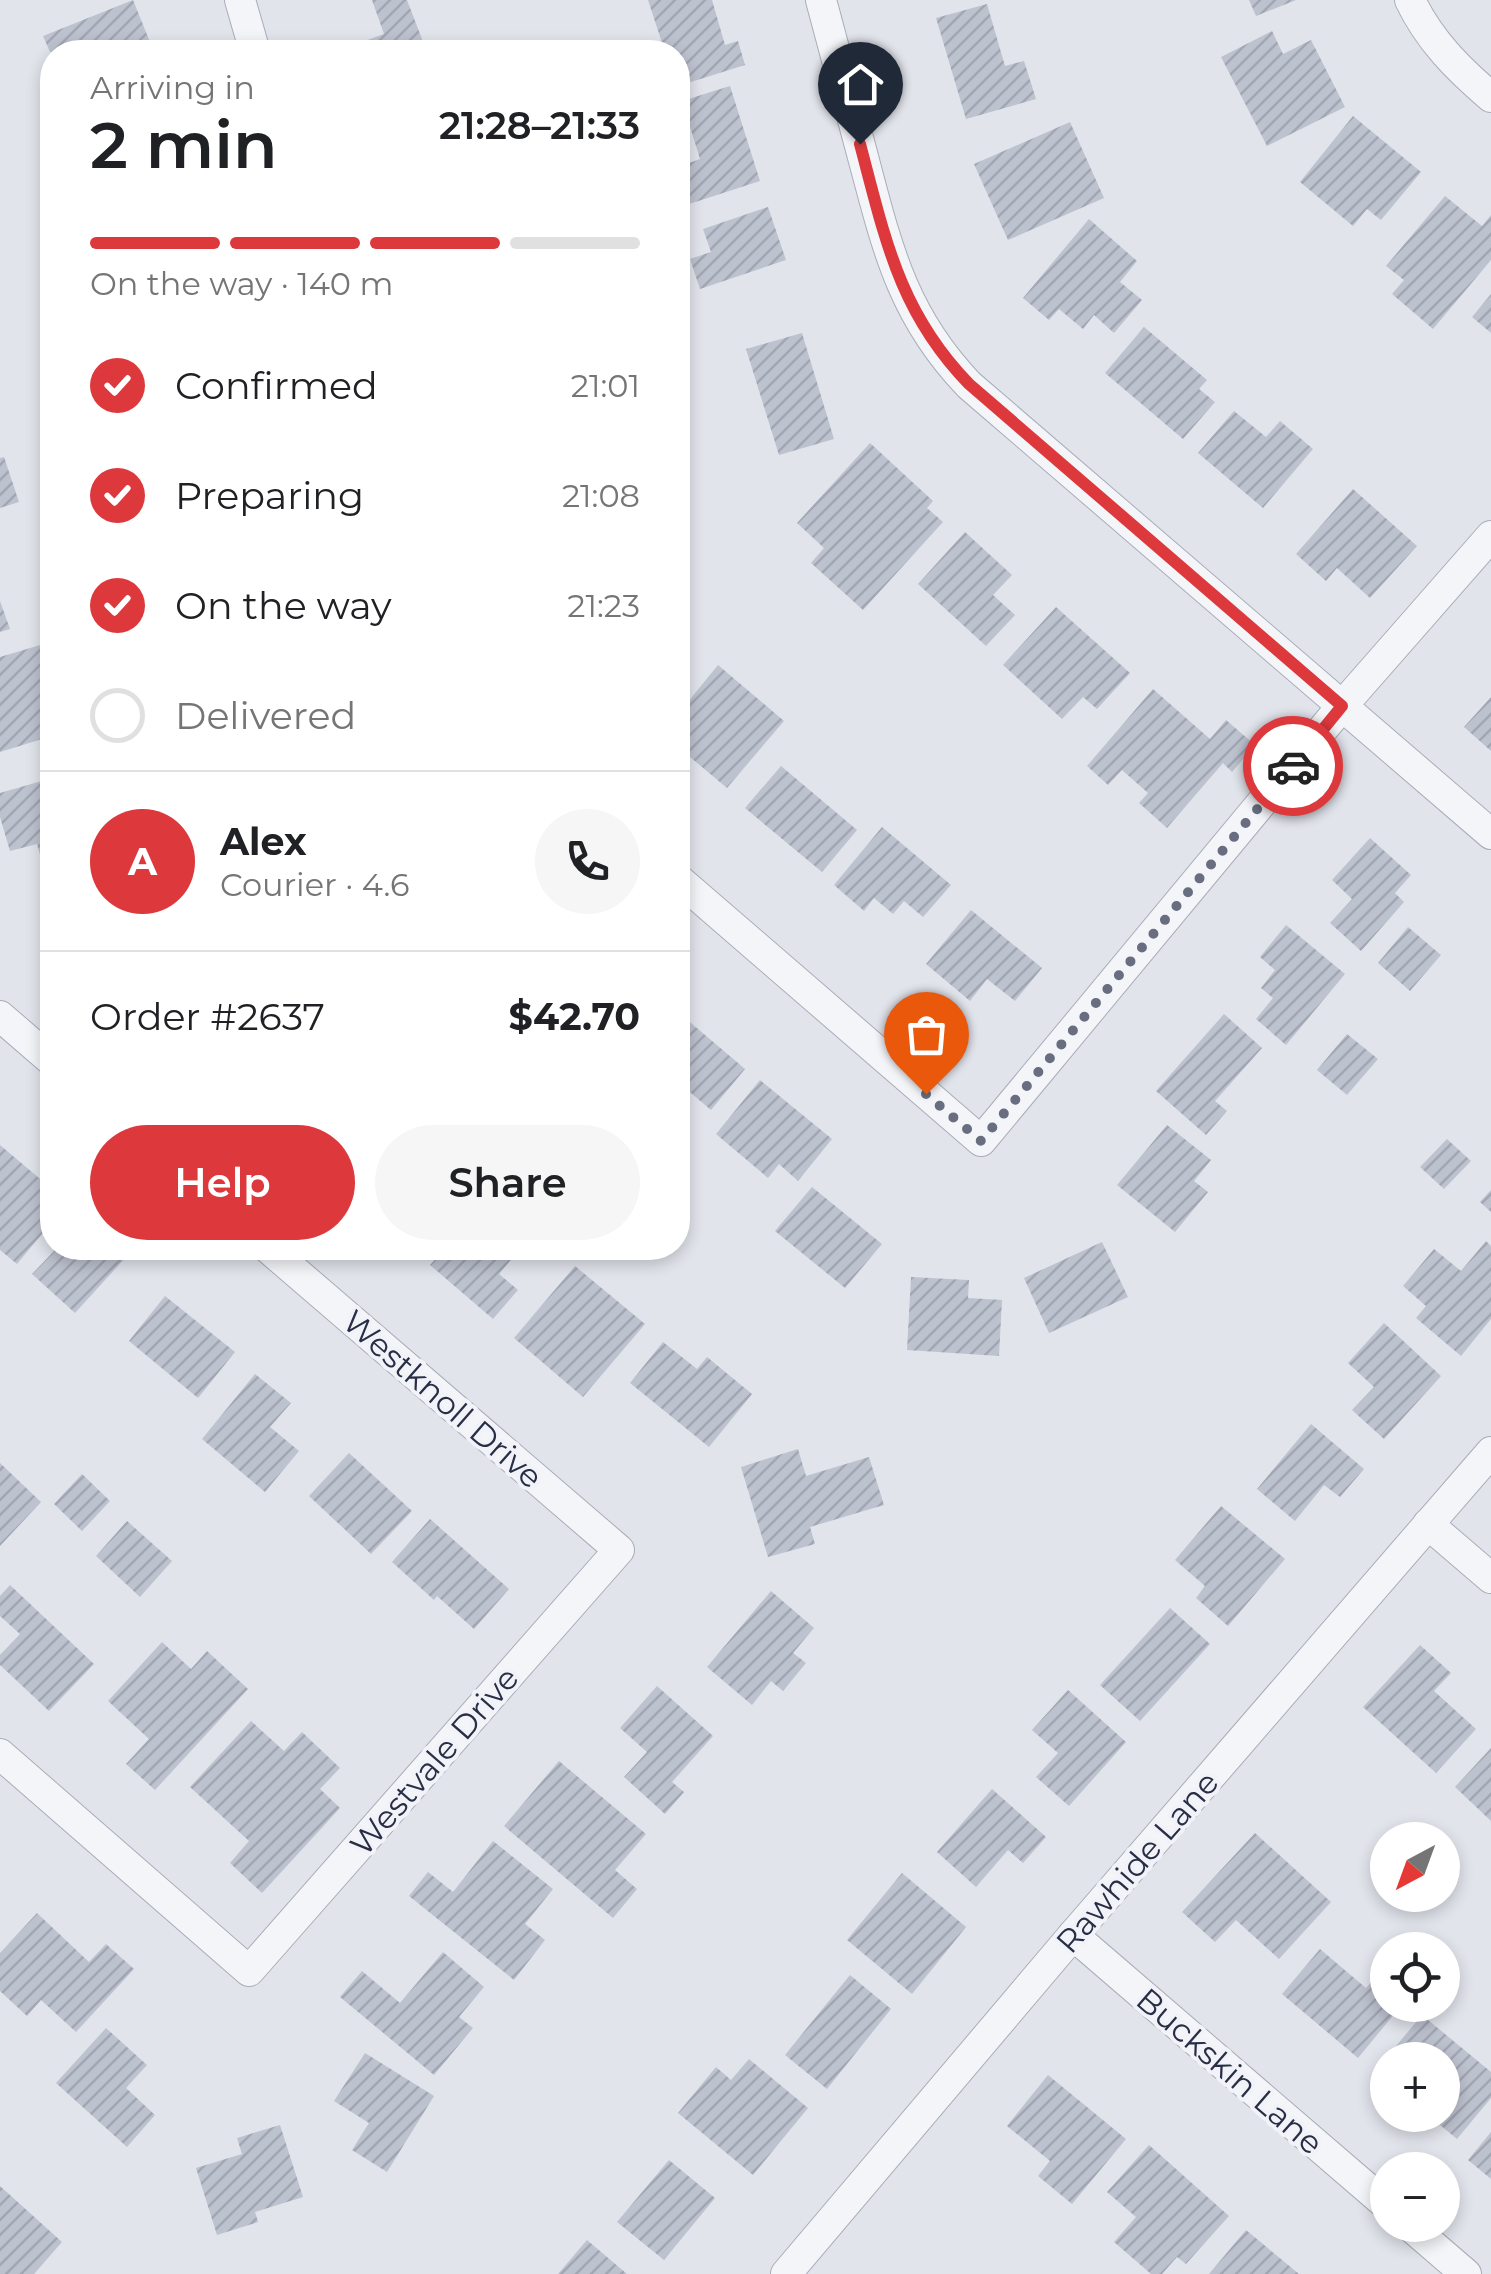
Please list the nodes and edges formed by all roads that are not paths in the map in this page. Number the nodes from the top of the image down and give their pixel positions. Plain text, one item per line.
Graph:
1 (240, 0) edge
2 (821, 0) edge
3 (1410, 0) edge
4 (252, 40) edge
5 (1491, 98) edge
6 (1491, 536) edge
7 (1342, 706) junction
8 (1491, 834) edge
9 (690, 888) edge
10 (0, 1016) edge
11 (40, 1051) edge
12 (282, 1260) edge
13 (1491, 1452) edge
14 (1428, 1524) junction
15 (618, 1550) joint
16 (1491, 1578) edge
17 (0, 1754) edge
18 (1073, 1936) junction
19 (1370, 2191) edge
20 (1429, 2242) edge
21 (786, 2274) edge
22 (1466, 2274) edge

1 - 4 street
2 - 7 street
3 - 5 street
6 - 7 street
7 - 8 street
7 - 9 street
10 - 11 street
12 - 15 street, Westknoll Drive
13 - 14 street, Rawhide Lane
14 - 16 street
14 - 18 street, Rawhide Lane
15 - 17 street, Westvale Drive
18 - 19 street, Buckskin Lane
18 - 21 street, Rawhide Lane
20 - 22 street

